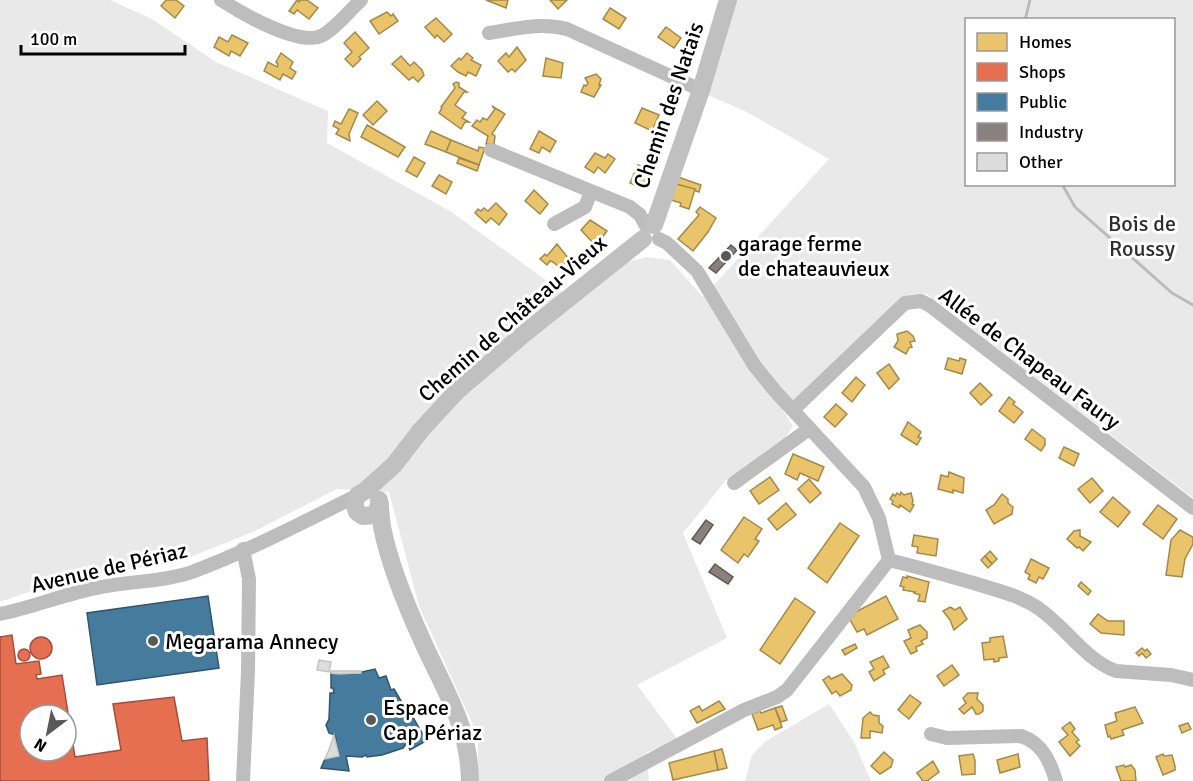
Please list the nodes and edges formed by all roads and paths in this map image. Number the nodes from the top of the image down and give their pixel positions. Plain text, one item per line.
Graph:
1 (221, 0) edge
2 (361, 0) edge
3 (728, 0) edge
4 (489, 33) dead end
5 (700, 90) junction
6 (491, 150) dead end
7 (591, 192) junction
8 (660, 206) junction
9 (634, 209) junction
10 (554, 224) dead end
11 (651, 232) junction
12 (793, 410) junction
13 (809, 429) junction
14 (734, 483) dead end
15 (367, 503) junction
16 (1193, 508) edge
17 (243, 549) junction
18 (889, 560) junction
19 (0, 614) edge
20 (1193, 680) edge
21 (931, 734) dead end
22 (243, 781) edge
23 (470, 781) edge
24 (611, 781) edge
25 (1056, 781) edge

1 - 2 street
3 - 5 street, Chemin des Natais
4 - 5 street
5 - 8 street, Chemin des Natais
6 - 7 street
7 - 9 street
7 - 10 street
8 - 9 street
8 - 11 street, Chemin des Natais
9 - 11 street
11 - 12 street
11 - 15 street, Chemin de Château-Vieux
12 - 13 street
12 - 16 street, Allée de Chapeau Faury
13 - 14 street
13 - 18 street
15 - 17 street, Avenue de Périaz
15 - 23 street
17 - 19 street, Avenue de Périaz
17 - 22 street
18 - 20 street
18 - 24 street
21 - 25 street

